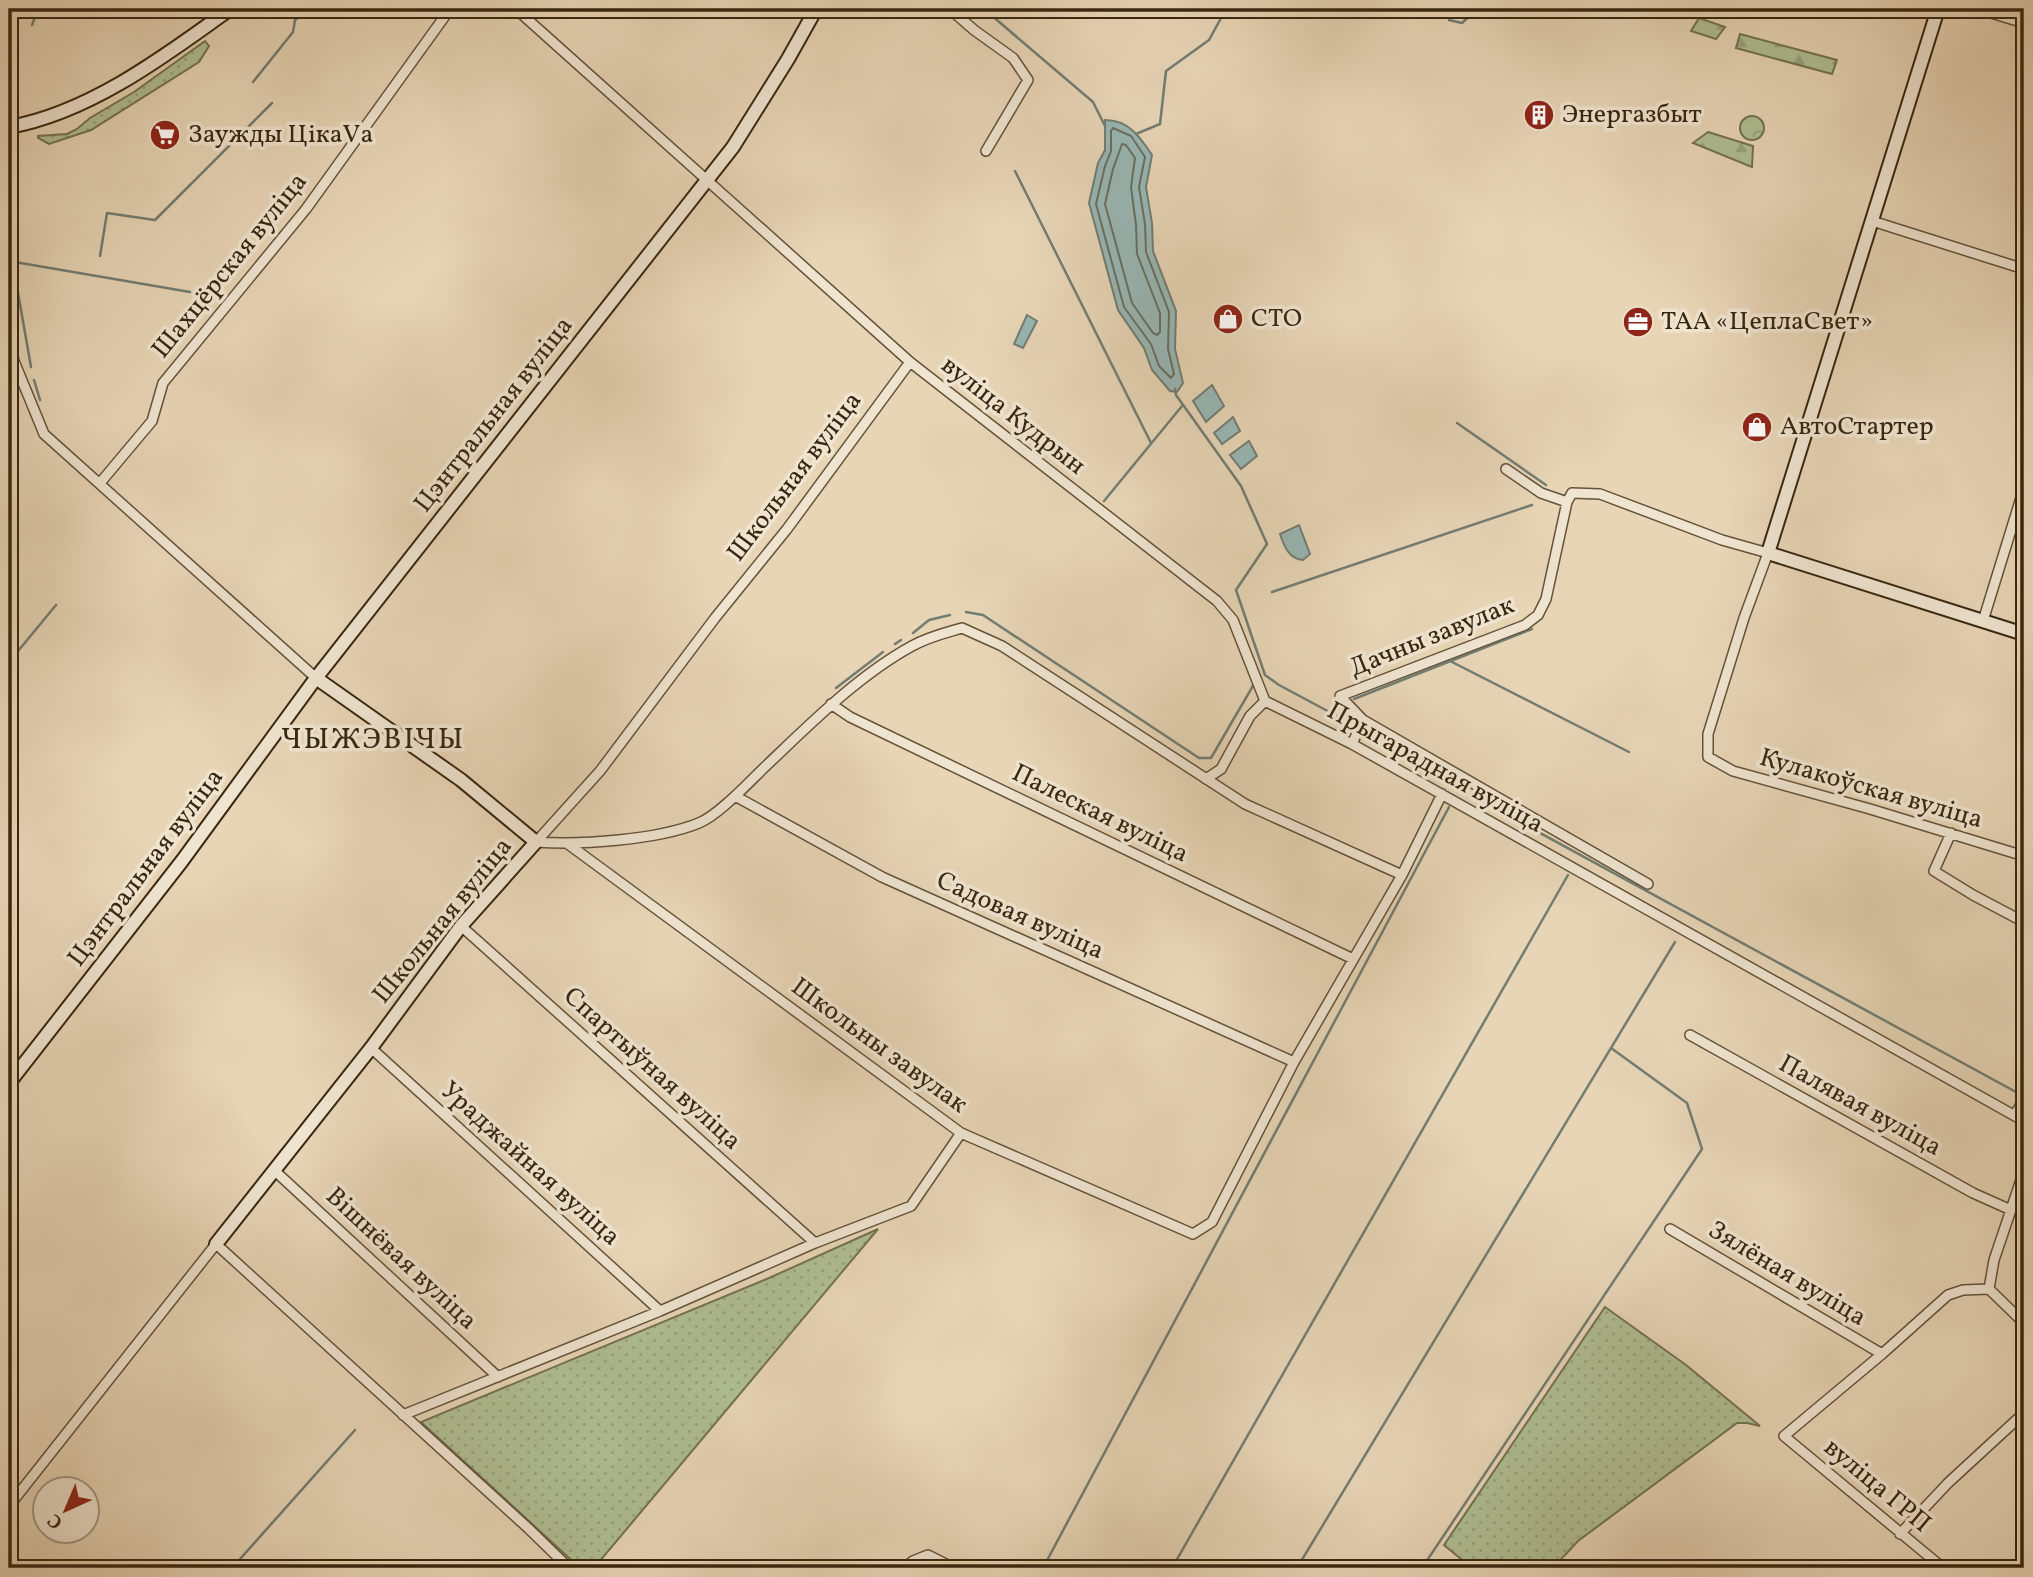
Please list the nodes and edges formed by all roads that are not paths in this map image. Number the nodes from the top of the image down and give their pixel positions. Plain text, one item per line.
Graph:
1 (230, 9) edge
2 (450, 9) edge
3 (516, 9) edge
4 (816, 9) edge
5 (950, 9) edge
6 (1938, 9) edge
7 (1978, 9) edge
8 (2024, 23) edge
9 (9, 127) edge
10 (986, 151) dead end
11 (707, 180) junction
12 (1872, 221) junction
13 (2024, 269) edge
14 (9, 341) edge
15 (11, 362) edge
16 (910, 362) junction
17 (1506, 469) dead end
18 (100, 483) junction
19 (2024, 488) edge
20 (1567, 502) junction
21 (1768, 553) junction
22 (1983, 621) junction
23 (2024, 634) edge
24 (316, 678) junction
25 (1265, 701) junction
26 (831, 704) junction
27 (1363, 720) junction
28 (1352, 744) junction
29 (1206, 779) junction
30 (1442, 794) junction
31 (734, 796) junction
32 (1950, 837) junction
33 (536, 842) junction
34 (568, 844) junction
35 (2024, 856) edge
36 (1402, 875) junction
37 (1648, 884) dead end
38 (2024, 922) edge
39 (461, 926) junction
40 (1353, 959) junction
41 (1690, 1035) dead end
42 (372, 1048) junction
43 (1294, 1062) junction
44 (9, 1083) edge
45 (2024, 1099) edge
46 (2015, 1115) junction
47 (2024, 1121) edge
48 (961, 1133) junction
49 (275, 1171) junction
50 (2024, 1171) edge
51 (2011, 1210) junction
52 (1670, 1229) dead end
53 (815, 1243) junction
54 (216, 1244) junction
55 (1990, 1289) junction
56 (660, 1311) junction
57 (2024, 1323) edge
58 (1882, 1354) junction
59 (498, 1377) junction
60 (2024, 1413) edge
61 (403, 1415) junction
62 (9, 1506) edge
63 (1900, 1534) junction
64 (569, 1568) edge
65 (904, 1568) edge
66 (954, 1568) edge
67 (1943, 1568) edge

1 - 9 street
2 - 18 street, Шахцёрская вуліца
3 - 11 street
4 - 11 street, Цэнтральная вуліца
5 - 10 street
6 - 12 street
7 - 8 street
11 - 16 street, вуліца Кудрын
11 - 24 street, Цэнтральная вуліца
12 - 13 street
12 - 21 street
14 - 15 street
15 - 18 street
16 - 25 street, вуліца Кудрын
16 - 33 street, Школьная вуліца
17 - 20 street
18 - 24 street
19 - 22 street
20 - 21 street
20 - 27 street, Дачны завулак
21 - 22 street
21 - 32 street, Кулакоўская вуліца
22 - 23 street
24 - 33 street
24 - 44 street, Цэнтральная вуліца
25 - 28 street, Прыгарадная вуліца
25 - 29 street
26 - 29 street
26 - 31 street
26 - 40 street, Палеская вуліца
27 - 28 street
27 - 37 street
28 - 30 street, Прыгарадная вуліца
29 - 36 street
30 - 36 street
30 - 46 street, Прыгарадная вуліца
31 - 34 street
31 - 43 street, Садовая вуліца
32 - 35 street, Кулакоўская вуліца
32 - 38 street
33 - 34 street
33 - 39 street, Школьная вуліца
34 - 48 street, Школьны завулак
36 - 40 street
39 - 42 street, Школьная вуліца
39 - 53 street, Спартыўная вуліца
40 - 43 street
41 - 51 street, Палявая вуліца
42 - 49 street, Школьная вуліца
42 - 56 street, Ураджайная вуліца
43 - 48 street, Школьны завулак
45 - 46 street
46 - 47 street
48 - 53 street
49 - 54 street, Школьная вуліца
49 - 59 street, Вішнёвая вуліца
50 - 51 street
51 - 55 street
52 - 58 street, Зялёная вуліца
53 - 56 street
54 - 61 street
54 - 62 street, Школьная вуліца
55 - 57 street
55 - 58 street
56 - 59 street
58 - 63 street, вуліца ГРП
59 - 61 street
60 - 63 street
61 - 64 street
63 - 67 street, вуліца ГРП
65 - 66 street

